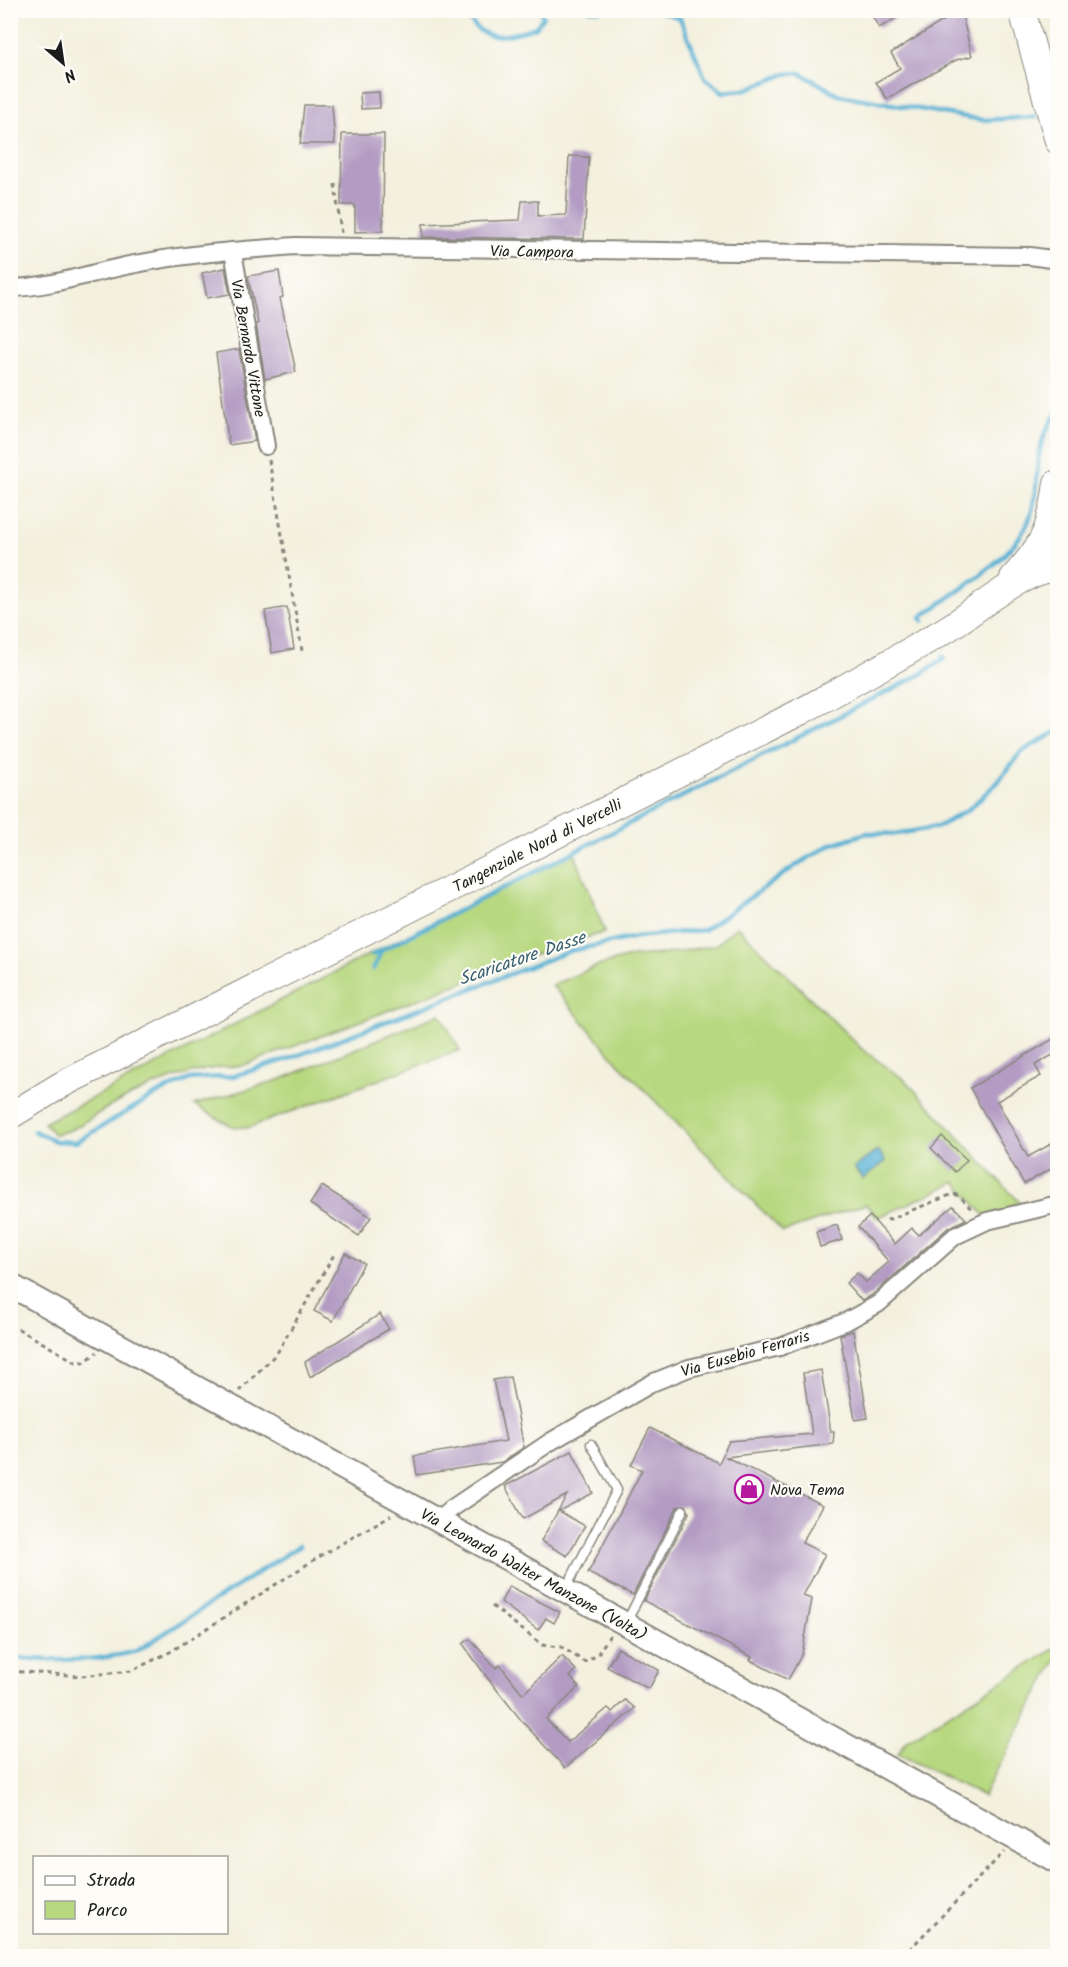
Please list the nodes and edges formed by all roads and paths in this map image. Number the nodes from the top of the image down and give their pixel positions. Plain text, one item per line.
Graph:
1 (1022, 10) edge
2 (1058, 141) edge
3 (335, 184) dead end
4 (342, 247) junction
5 (233, 251) junction
6 (1058, 260) edge
7 (10, 288) edge
8 (266, 446) joint
9 (1057, 483) edge
10 (1058, 566) edge
11 (1004, 588) junction
12 (302, 651) dead end
13 (61, 1085) junction
14 (10, 1104) edge
15 (10, 1116) edge
16 (1058, 1204) edge
17 (887, 1220) dead end
18 (983, 1223) junction
19 (335, 1253) dead end
20 (10, 1285) edge
21 (10, 1324) edge
22 (105, 1337) junction
23 (226, 1404) junction
24 (591, 1444) dead end
25 (409, 1505) junction
26 (683, 1510) dead end
27 (438, 1521) junction
28 (564, 1590) junction
29 (492, 1606) dead end
30 (622, 1622) junction
31 (10, 1671) edge
32 (1016, 1839) junction
33 (1058, 1862) edge
34 (903, 1956) edge

1 - 2 main road
3 - 4 path
4 - 5 street, Via Campora
4 - 6 street, Via Campora
5 - 7 street, Via Campora
5 - 8 street, Via Bernardo Vittone
8 - 12 path
9 - 11 main road, Tangenziale Nord di Vercelli
10 - 11 main road, Tangenziale Nord di Vercelli
11 - 13 main road, Tangenziale Nord di Vercelli
13 - 14 main road, Tangenziale Nord di Vercelli
13 - 15 main road, Tangenziale Nord di Vercelli
16 - 18 street, Via Eusebio Ferraris
17 - 18 path
18 - 27 street, Via Eusebio Ferraris
19 - 23 path
20 - 22 main road, Via Leonardo Walter Manzone (Volta)
21 - 22 path
22 - 23 main road, Via Leonardo Walter Manzone (Volta)
23 - 25 main road, Via Leonardo Walter Manzone (Volta)
24 - 28 lane
25 - 27 main road, Via Leonardo Walter Manzone (Volta)
25 - 31 path
26 - 30 lane
27 - 28 main road, Via Leonardo Walter Manzone (Volta)
28 - 30 main road, Via Leonardo Walter Manzone (Volta)
29 - 30 path
30 - 32 main road, Via Leonardo Walter Manzone (Volta)
32 - 33 main road, Via Leonardo Walter Manzone (Volta)
32 - 34 path

